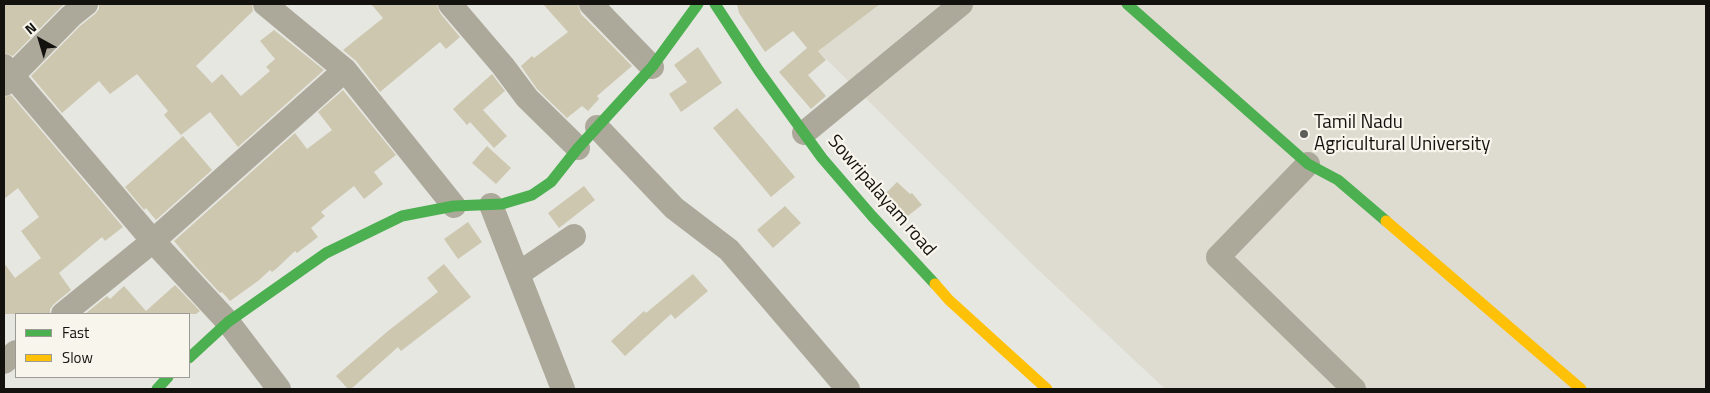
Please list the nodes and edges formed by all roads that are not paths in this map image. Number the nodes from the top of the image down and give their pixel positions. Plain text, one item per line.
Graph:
1 (86, 4) edge
2 (265, 4) edge
3 (450, 4) edge
4 (591, 4) edge
5 (698, 4) edge
6 (716, 4) edge
7 (961, 4) edge
8 (1127, 4) edge
9 (652, 67) junction
10 (345, 70) junction
11 (7, 75) edge
12 (597, 127) junction
13 (804, 133) junction
14 (578, 148) junction
15 (1308, 164) junction
16 (491, 204) junction
17 (454, 206) junction
18 (574, 236) dead end
19 (153, 241) junction
20 (518, 274) junction
21 (64, 313) edge
22 (228, 322) junction
23 (15, 353) edge
24 (190, 357) edge
25 (4, 362) edge
26 (167, 378) edge
27 (157, 389) edge
28 (279, 389) edge
29 (563, 389) edge
30 (848, 389) edge
31 (1047, 389) edge
32 (1354, 389) edge
33 (1581, 389) edge

1 - 11 street
2 - 10 street
3 - 14 street
4 - 9 street
5 - 9 street
6 - 13 street, Sowripalayam road
7 - 13 street
8 - 15 street
9 - 12 street
10 - 17 street
10 - 19 street
11 - 19 street
12 - 14 street
12 - 30 street
13 - 31 street, Sowripalayam road
14 - 16 street
15 - 32 street
15 - 33 street
16 - 17 street
16 - 20 street
17 - 22 street
18 - 20 street
19 - 21 street
19 - 22 street
20 - 29 street
22 - 24 street
22 - 28 street
23 - 25 street
26 - 27 street

